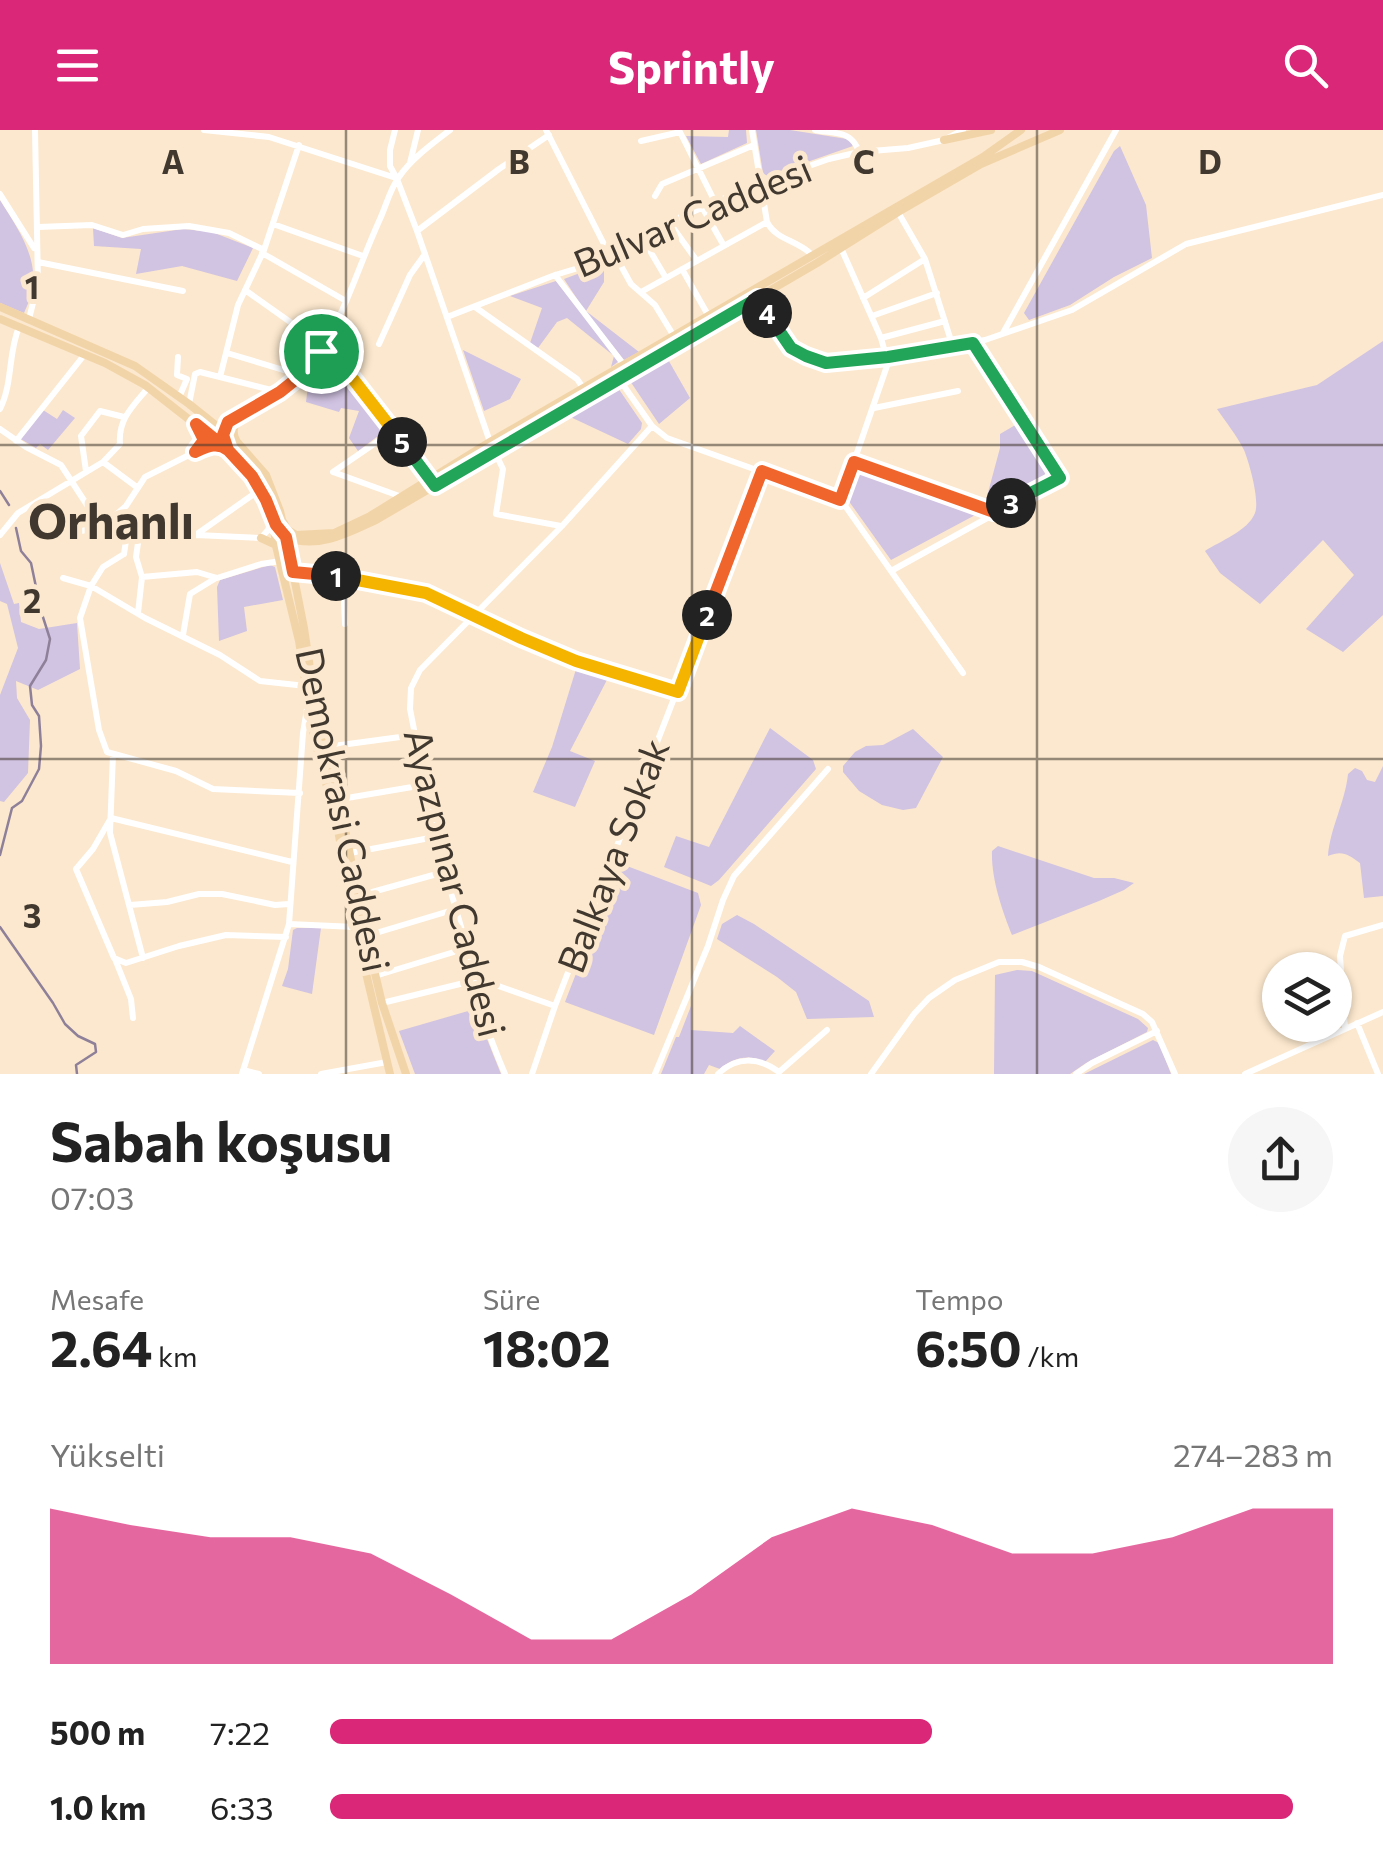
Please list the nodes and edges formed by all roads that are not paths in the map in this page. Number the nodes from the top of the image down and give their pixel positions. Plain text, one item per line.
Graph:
1 (35, 130) edge
2 (204, 130) edge
3 (395, 130) edge
4 (418, 130) edge
5 (450, 130) edge
6 (752, 130) edge
7 (815, 130) edge
8 (963, 130) edge
9 (995, 130) edge
10 (1021, 130) edge
11 (1060, 130) edge
12 (1116, 130) edge
13 (680, 131) edge
14 (826, 131) edge
15 (548, 133) edge
16 (1039, 134) edge
17 (944, 140) junction
18 (641, 141) dead end
19 (1004, 142) junction
20 (299, 146) junction
21 (754, 146) junction
22 (859, 152) junction
23 (1006, 153) junction
24 (410, 166) junction
25 (698, 168) junction
26 (397, 179) junction
27 (760, 183) junction
28 (0, 194) edge
29 (1383, 195) edge
30 (655, 196) dead end
31 (715, 202) junction
32 (702, 207) junction
33 (898, 212) junction
34 (669, 222) junction
35 (767, 222) junction
36 (273, 224) junction
37 (38, 227) junction
38 (417, 231) junction
39 (643, 239) junction
40 (724, 246) junction
41 (842, 248) junction
42 (36, 250) junction
43 (263, 252) junction
44 (425, 254) junction
45 (812, 255) junction
46 (363, 256) junction
47 (614, 258) junction
48 (925, 258) junction
49 (697, 261) junction
50 (38, 262) junction
51 (682, 269) junction
52 (555, 276) junction
53 (666, 278) junction
54 (183, 290) dead end
55 (245, 290) junction
56 (640, 292) junction
57 (936, 293) junction
58 (758, 298) junction
59 (863, 298) junction
60 (346, 301) junction
61 (474, 306) junction
62 (0, 307) edge
63 (708, 316) junction
64 (872, 316) junction
65 (447, 317) junction
66 (0, 318) edge
67 (28, 319) junction
68 (945, 321) junction
69 (18, 327) junction
70 (1002, 334) junction
71 (45, 338) junction
72 (882, 338) junction
73 (677, 340) junction
74 (973, 343) junction
75 (379, 344) dead end
76 (953, 347) junction
77 (322, 349) junction
78 (84, 354) junction
79 (226, 354) junction
80 (178, 357) dead end
81 (888, 357) junction
82 (624, 365) junction
83 (300, 374) junction
84 (220, 377) junction
85 (619, 378) junction
86 (148, 388) junction
87 (584, 389) junction
88 (958, 391) dead end
89 (280, 392) junction
90 (174, 394) junction
91 (189, 404) junction
92 (0, 408) edge
93 (872, 408) junction
94 (248, 411) junction
95 (205, 416) junction
96 (124, 417) junction
97 (233, 418) junction
98 (213, 423) junction
99 (196, 424) junction
100 (652, 426) junction
101 (0, 429) edge
102 (223, 431) junction
103 (393, 431) junction
104 (212, 437) junction
105 (16, 441) junction
106 (238, 444) junction
107 (492, 446) junction
108 (206, 447) junction
109 (226, 448) junction
110 (195, 452) junction
111 (103, 462) junction
112 (854, 462) junction
113 (86, 471) junction
114 (762, 471) junction
115 (72, 480) junction
116 (432, 482) junction
117 (138, 488) junction
118 (261, 489) junction
119 (402, 496) junction
120 (840, 500) junction
121 (994, 512) junction
122 (278, 518) junction
123 (105, 524) junction
124 (209, 525) junction
125 (562, 526) junction
126 (62, 534) dead end
127 (126, 534) junction
128 (0, 535) edge
129 (196, 535) junction
130 (139, 536) junction
131 (213, 536) junction
132 (286, 537) junction
133 (260, 538) junction
134 (301, 542) junction
135 (276, 546) junction
136 (289, 551) junction
137 (124, 554) junction
138 (136, 557) junction
139 (280, 560) junction
140 (292, 567) junction
141 (891, 572) junction
142 (142, 577) junction
143 (343, 577) junction
144 (63, 578) dead end
145 (217, 578) junction
146 (90, 586) junction
147 (138, 614) junction
148 (474, 615) junction
149 (345, 624) dead end
150 (183, 635) junction
151 (963, 673) dead end
152 (306, 686) junction
153 (678, 692) junction
154 (308, 705) junction
155 (415, 735) junction
156 (326, 747) junction
157 (110, 753) junction
158 (828, 770) dead end
159 (424, 785) junction
160 (300, 793) junction
161 (340, 804) junction
162 (112, 818) junction
163 (435, 837) junction
164 (350, 852) junction
165 (292, 862) junction
166 (444, 872) junction
167 (358, 896) junction
168 (130, 904) junction
169 (289, 904) junction
170 (456, 910) junction
171 (290, 924) junction
172 (1383, 926) edge
173 (355, 927) junction
174 (366, 936) junction
175 (286, 937) junction
176 (467, 948) junction
177 (1341, 952) edge
178 (114, 958) junction
179 (143, 958) junction
180 (474, 975) junction
181 (375, 976) junction
182 (382, 1003) junction
183 (556, 1006) junction
184 (1383, 1012) edge
185 (133, 1018) dead end
186 (1357, 1023) junction
187 (1352, 1025) edge
188 (827, 1030) dead end
189 (1157, 1031) junction
190 (1315, 1042) edge
191 (388, 1062) junction
192 (242, 1072) edge
193 (779, 1072) edge
194 (260, 1074) edge
195 (321, 1074) edge
196 (390, 1074) edge
197 (406, 1074) edge
198 (505, 1074) edge
199 (532, 1074) edge
200 (655, 1074) edge
201 (718, 1074) edge
202 (871, 1074) edge
203 (1076, 1074) edge
204 (1175, 1074) edge
205 (1245, 1074) edge
206 (1378, 1074) edge

1 - 37 street
2 - 20 street
3 - 26 street
4 - 24 street
5 - 24 street
6 - 21 street
7 - 14 street
8 - 17 street, Bulvar Caddesi
9 - 17 main road
9 - 19 main road
10 - 19 main road
11 - 16 main road
12 - 70 street
13 - 18 street
13 - 25 street
14 - 22 street
15 - 38 street
15 - 47 street
16 - 23 main road
17 - 22 street, Bulvar Caddesi
19 - 23 main road
19 - 45 main road
20 - 26 street
20 - 36 street
21 - 25 street
21 - 27 street
22 - 27 street, Bulvar Caddesi
23 - 33 main road
24 - 26 street
25 - 30 street
25 - 31 street
26 - 38 street
26 - 46 street
27 - 31 street, Bulvar Caddesi
27 - 35 street
28 - 42 street
29 - 70 street
31 - 32 street, Bulvar Caddesi
32 - 34 street, Bulvar Caddesi
32 - 40 street
33 - 41 main road
33 - 48 street
34 - 39 street, Bulvar Caddesi
34 - 49 street
35 - 40 street
35 - 45 street
36 - 43 street
36 - 46 street
37 - 42 street
37 - 43 street
38 - 44 street
39 - 47 street, Bulvar Caddesi
39 - 53 street
40 - 49 street
41 - 58 main road
41 - 59 street
42 - 50 street
43 - 55 street
43 - 60 street
44 - 65 street
44 - 75 street
45 - 63 main road
46 - 60 street
47 - 52 street, Bulvar Caddesi
47 - 56 street
48 - 57 street
48 - 59 street
49 - 51 street
50 - 54 street
50 - 67 street
51 - 53 street
51 - 63 street
52 - 61 street, Bulvar Caddesi
52 - 82 street
53 - 56 street
55 - 77 street
55 - 79 street
56 - 73 street
57 - 64 street
57 - 68 street
58 - 73 main road
58 - 81 street
59 - 64 street
60 - 77 street
61 - 65 street, Bulvar Caddesi
61 - 87 street
62 - 67 main road, Demokrasi Caddesi
63 - 73 main road
64 - 72 street
65 - 107 street
66 - 67 street
66 - 69 main road, Demokrasi Caddesi
67 - 71 street, Demokrasi Caddesi
67 - 90 main road, Demokrasi Caddesi
68 - 72 street
68 - 76 street
69 - 71 main road, Demokrasi Caddesi
69 - 92 street
70 - 74 street
71 - 78 main road, Demokrasi Caddesi
72 - 81 street
73 - 82 main road
73 - 85 main road
74 - 76 street
74 - 121 street
76 - 81 street
77 - 83 street
77 - 103 street
78 - 86 main road, Demokrasi Caddesi
78 - 105 street
79 - 83 street
79 - 84 street
80 - 90 street
81 - 93 street
82 - 87 main road
83 - 89 street
84 - 89 street
84 - 91 street
85 - 100 street
85 - 107 main road
86 - 96 street
86 - 99 main road, Demokrasi Caddesi
87 - 107 main road
88 - 93 street
89 - 94 street
90 - 91 main road, Demokrasi Caddesi
91 - 95 main road, Demokrasi Caddesi
93 - 112 street
94 - 97 main road
94 - 106 main road
95 - 98 main road, Demokrasi Caddesi
95 - 104 main road
96 - 111 street
96 - 113 street
97 - 98 main road
97 - 102 main road
98 - 102 main road, Demokrasi Caddesi
99 - 104 main road, Demokrasi Caddesi
99 - 110 main road
100 - 114 street
100 - 125 street, Ayazpınar Caddesi
101 - 105 street
102 - 106 main road, Demokrasi Caddesi
102 - 109 main road
103 - 116 street
103 - 119 street
104 - 108 main road
104 - 109 main road, Demokrasi Caddesi
105 - 115 street
106 - 122 main road, Demokrasi Caddesi
107 - 116 main road
107 - 125 street
108 - 109 main road
108 - 110 main road
109 - 118 main road, Demokrasi Caddesi
110 - 117 street
111 - 113 street
111 - 117 street
112 - 120 street
112 - 121 street
113 - 115 street
114 - 120 street
114 - 153 street, Balkaya Sokak
115 - 123 street
115 - 128 street
116 - 119 main road
116 - 134 main road
117 - 123 street
118 - 122 main road, Demokrasi Caddesi
118 - 124 street
119 - 122 main road
120 - 141 street
121 - 141 street
122 - 132 main road
122 - 133 street
122 - 135 main road, Demokrasi Caddesi
123 - 126 street
123 - 127 street
124 - 129 street
124 - 131 street
125 - 148 street, Ayazpınar Caddesi
127 - 130 street
127 - 137 street
129 - 130 street
129 - 131 street
130 - 138 street
131 - 133 street
132 - 134 main road
132 - 136 main road, Demokrasi Caddesi
133 - 135 main road
134 - 136 main road
135 - 139 main road, Demokrasi Caddesi
135 - 140 main road
136 - 140 main road, Demokrasi Caddesi
137 - 138 street
137 - 146 street
138 - 142 street
139 - 145 street
139 - 152 main road, Demokrasi Caddesi
140 - 143 street
140 - 156 main road, Demokrasi Caddesi
141 - 151 street
142 - 145 street
142 - 147 street
143 - 148 street
143 - 149 street
144 - 146 street
145 - 150 street
146 - 147 street
146 - 157 street
147 - 150 street
148 - 153 street
148 - 155 street, Ayazpınar Caddesi
150 - 152 street
152 - 154 main road, Demokrasi Caddesi
153 - 183 street, Balkaya Sokak
154 - 160 street
154 - 173 main road, Demokrasi Caddesi
155 - 156 street
155 - 159 street, Ayazpınar Caddesi
156 - 161 main road, Demokrasi Caddesi
157 - 160 street
157 - 162 street
158 - 200 street
159 - 161 street
159 - 163 street, Ayazpınar Caddesi
160 - 165 street
161 - 164 main road, Demokrasi Caddesi
162 - 165 street
162 - 168 street
162 - 178 street
163 - 164 street
163 - 166 street, Ayazpınar Caddesi
164 - 167 main road, Demokrasi Caddesi
165 - 169 street
166 - 167 street
166 - 170 street, Ayazpınar Caddesi
167 - 174 main road, Demokrasi Caddesi
168 - 169 street
168 - 179 street
169 - 171 street
170 - 174 street
170 - 176 street, Ayazpınar Caddesi
171 - 173 street
171 - 175 street
172 - 177 street
173 - 191 main road, Demokrasi Caddesi
174 - 181 main road, Demokrasi Caddesi
175 - 179 street
175 - 192 street
176 - 180 street, Ayazpınar Caddesi
176 - 181 street
178 - 179 street
178 - 185 street
180 - 182 street
180 - 183 street
180 - 198 street, Ayazpınar Caddesi
181 - 182 main road, Demokrasi Caddesi
182 - 197 main road, Demokrasi Caddesi
183 - 199 street, Balkaya Sokak
184 - 186 street
186 - 187 street
186 - 206 street
188 - 193 street
189 - 202 street
189 - 203 street
189 - 204 street
190 - 205 street
191 - 195 street
191 - 196 main road, Demokrasi Caddesi
192 - 194 street
193 - 201 street

